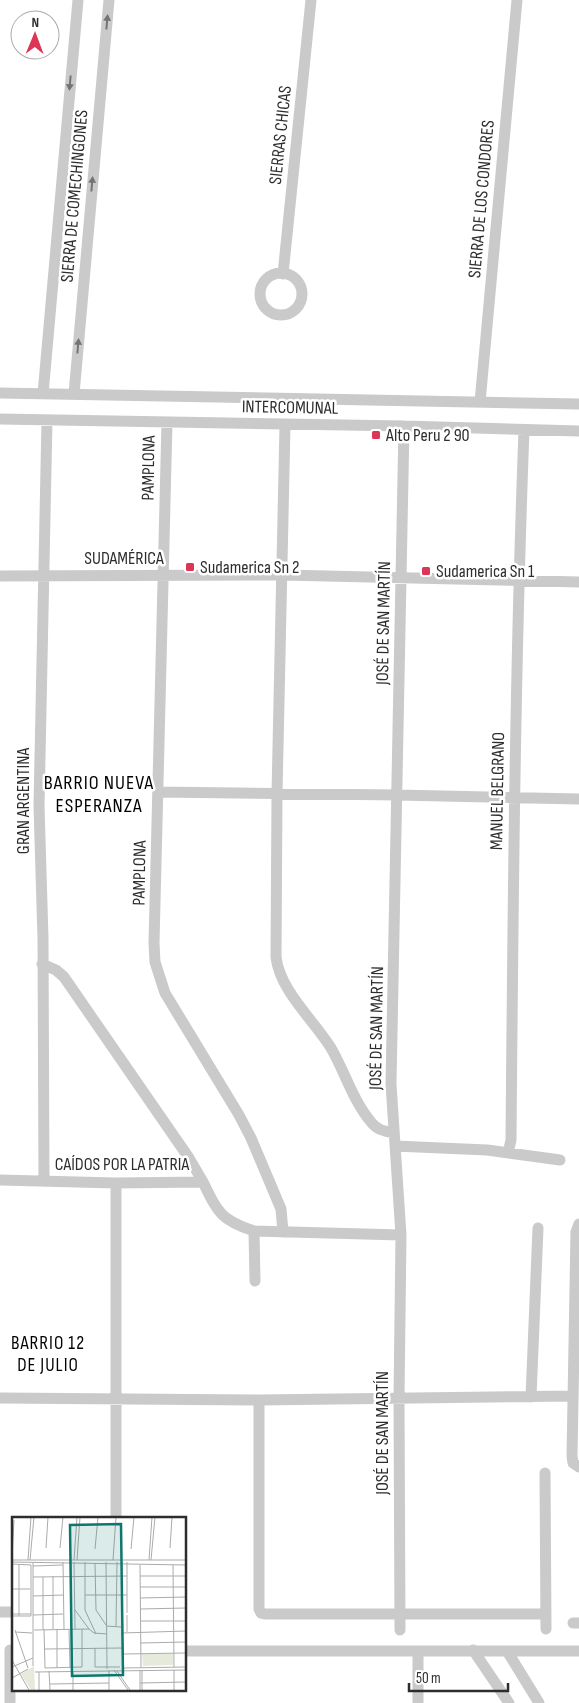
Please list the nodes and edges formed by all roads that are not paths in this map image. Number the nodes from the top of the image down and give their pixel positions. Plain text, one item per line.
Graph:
1 (78, 0) edge
2 (109, 0) edge
3 (312, 0) edge
4 (517, 0) edge
5 (283, 274) dead end
6 (0, 393) edge
7 (43, 394) junction
8 (74, 394) junction
9 (480, 402) junction
10 (579, 404) edge
11 (0, 420) edge
12 (47, 420) junction
13 (167, 422) junction
14 (285, 425) junction
15 (404, 426) junction
16 (524, 430) junction
17 (579, 431) edge
18 (283, 575) junction
19 (0, 576) edge
20 (43, 576) junction
21 (163, 576) junction
22 (401, 578) junction
23 (518, 581) junction
24 (579, 582) edge
25 (158, 792) junction
26 (277, 794) junction
27 (397, 795) junction
28 (514, 798) junction
29 (579, 799) edge
30 (42, 964) junction
31 (394, 1133) junction
32 (395, 1146) junction
33 (508, 1153) junction
34 (560, 1160) dead end
35 (0, 1180) edge
36 (44, 1181) junction
37 (203, 1182) junction
38 (116, 1183) junction
39 (579, 1224) edge
40 (538, 1228) dead end
41 (254, 1231) junction
42 (283, 1232) junction
43 (401, 1235) junction
44 (255, 1281) dead end
45 (531, 1396) junction
46 (573, 1396) junction
47 (0, 1398) edge
48 (399, 1398) junction
49 (115, 1400) junction
50 (259, 1400) junction
51 (579, 1467) edge
52 (545, 1473) dead end
53 (116, 1517) edge
54 (400, 1614) junction
55 (545, 1614) junction
56 (546, 1629) dead end
57 (400, 1630) dead end
58 (8, 1650) edge
59 (473, 1650) junction
60 (186, 1651) edge
61 (507, 1651) junction
62 (579, 1651) edge
63 (418, 1652) junction
64 (10, 1703) edge
65 (418, 1703) edge
66 (509, 1703) edge
67 (539, 1703) edge

1 -> 7 street, SIERRA DE COMECHINGONES
8 -> 2 street, SIERRA DE COMECHINGONES
3 - 5 street, SIERRAS CHICAS
4 - 9 street, SIERRA DE LOS CONDORES
6 - 7 street
7 - 8 street
8 - 9 street
9 - 10 street
11 - 12 street, INTERCOMUNAL
12 - 13 street, INTERCOMUNAL
12 - 20 street, GRAN ARGENTINA
13 - 14 street, INTERCOMUNAL
13 - 21 street, PAMPLONA
14 - 15 street, INTERCOMUNAL
14 - 18 street
15 - 16 street, INTERCOMUNAL
15 - 22 street, JOSÉ DE SAN MARTÍN
16 - 17 street, INTERCOMUNAL
16 - 23 street, MANUEL BELGRANO
18 - 21 street, SUDAMÉRICA
18 - 22 street, SUDAMÉRICA
18 - 26 street
19 - 20 street, SUDAMÉRICA
20 - 21 street, SUDAMÉRICA
20 - 30 street, GRAN ARGENTINA
21 - 25 street, PAMPLONA
22 - 23 street, SUDAMÉRICA
22 - 27 street, JOSÉ DE SAN MARTÍN
23 - 24 street, SUDAMÉRICA
23 - 28 street, MANUEL BELGRANO
25 - 26 street
25 - 42 street, PAMPLONA
26 - 27 street
26 - 31 street
27 - 28 street
27 - 31 street, JOSÉ DE SAN MARTÍN
28 - 29 street
28 - 33 street, MANUEL BELGRANO
30 - 36 street, GRAN ARGENTINA
30 - 37 street
31 - 32 street, JOSÉ DE SAN MARTÍN
32 - 33 street
32 - 43 street, JOSÉ DE SAN MARTÍN
33 - 34 street
35 - 36 street, CAÍDOS POR LA PATRIA
36 - 38 street, CAÍDOS POR LA PATRIA
37 - 38 street, CAÍDOS POR LA PATRIA
37 - 41 street, CAÍDOS POR LA PATRIA
38 - 49 street
39 - 46 street
40 - 45 street
41 - 42 street, CAÍDOS POR LA PATRIA
41 - 44 street
42 - 43 street, CAÍDOS POR LA PATRIA
43 - 48 street, JOSÉ DE SAN MARTÍN
45 - 46 street
45 - 48 street
46 - 51 street
47 - 49 street
48 - 50 street
48 - 54 street, JOSÉ DE SAN MARTÍN
49 - 50 street
49 - 53 street
50 - 54 street
52 - 55 street
54 - 55 street
54 - 57 street, JOSÉ DE SAN MARTÍN
55 - 56 street
58 - 64 street
59 - 61 street
59 - 63 street
59 - 66 street
60 - 63 street
61 - 62 street
61 - 67 street
63 - 65 street

